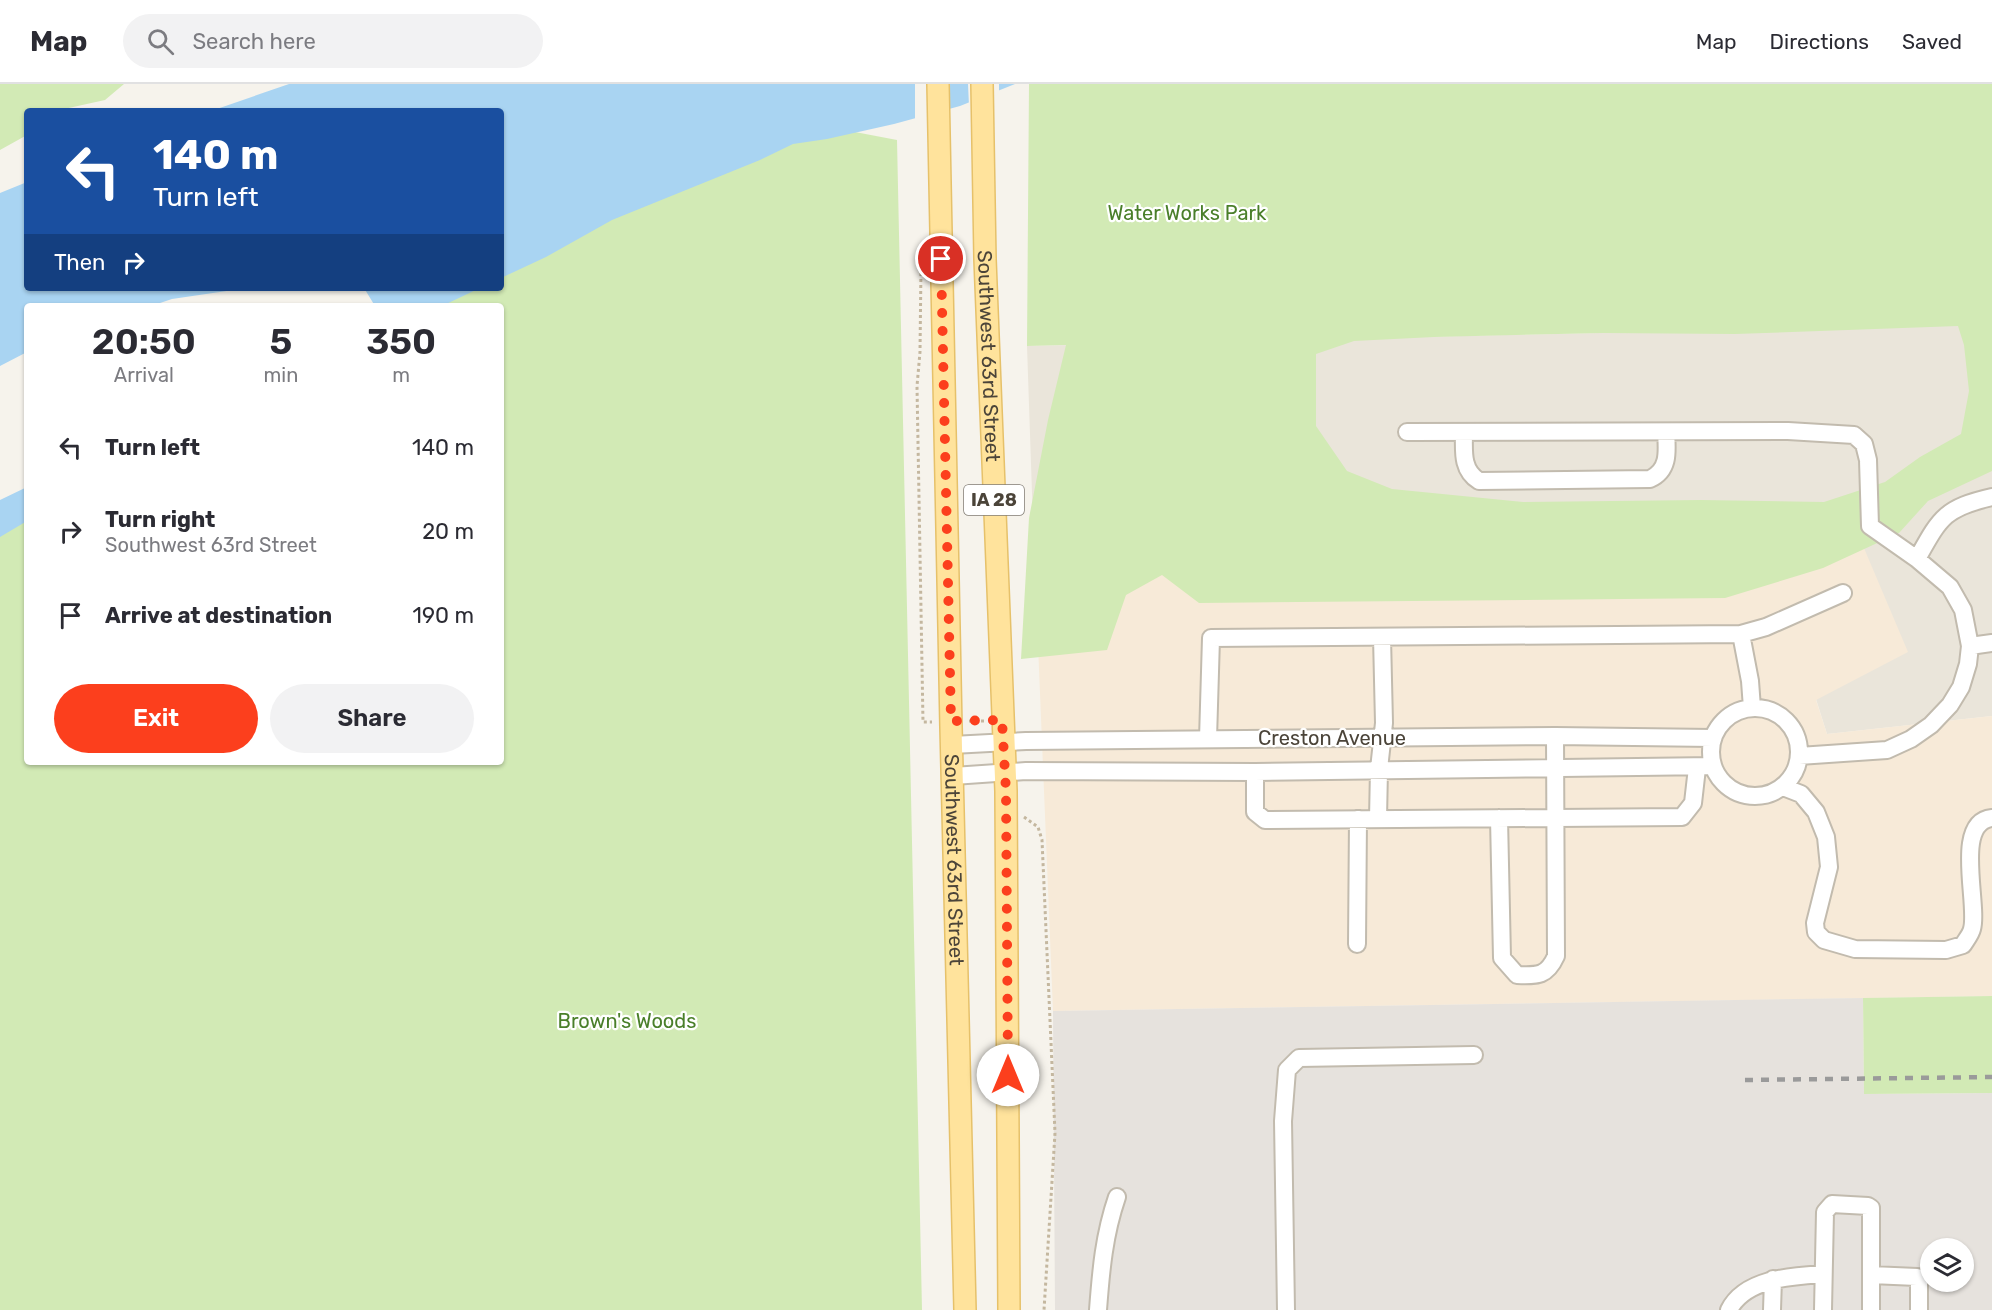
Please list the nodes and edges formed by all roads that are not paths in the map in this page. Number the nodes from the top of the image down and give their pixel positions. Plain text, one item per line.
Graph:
1 (938, 84) edge
2 (982, 84) edge
3 (1407, 432) dead end
4 (1464, 432) junction
5 (1666, 432) junction
6 (1992, 497) edge
7 (1917, 559) junction
8 (1843, 592) dead end
9 (1741, 634) junction
10 (1382, 637) junction
11 (1992, 643) edge
12 (1970, 646) junction
13 (1752, 708) junction
14 (1002, 731) junction
15 (1555, 736) junction
16 (1381, 738) junction
17 (1713, 738) junction
18 (1208, 739) junction
19 (952, 745) junction
20 (1799, 756) junction
21 (1554, 767) junction
22 (1705, 767) junction
23 (1379, 769) junction
24 (1004, 772) junction
25 (1255, 772) junction
26 (952, 776) junction
27 (1783, 787) junction
28 (1499, 818) junction
29 (1554, 818) junction
30 (1992, 818) edge
31 (1358, 819) junction
32 (1378, 819) junction
33 (1357, 944) dead end
34 (1474, 1055) dead end
35 (1117, 1197) dead end
36 (1823, 1274) junction
37 (1871, 1275) junction
38 (1773, 1279) junction
39 (965, 1310) edge
40 (1009, 1310) edge
41 (1098, 1310) edge
42 (1286, 1310) edge
43 (1729, 1310) edge
44 (1772, 1310) edge
45 (1823, 1310) edge
46 (1871, 1310) edge
47 (1919, 1310) edge

1 - 19 main road, Southwest 63rd Street / IA 28
2 - 14 main road, Southwest 63rd Street / IA 28
3 - 4 street
4 - 5 street
4 - 5 street
5 - 7 street
6 - 7 street
7 - 12 street
8 - 9 street
9 - 10 street
9 - 13 street
10 - 16 street
10 - 18 street
11 - 12 street
12 - 20 street
13 - 17 street
13 - 20 street
14 - 18 street, Creston Avenue
14 - 19 street, Creston Avenue
14 - 24 main road, Southwest 63rd Street / IA 28
15 - 16 street, Creston Avenue
15 - 17 street, Creston Avenue
15 - 21 street
16 - 18 street, Creston Avenue
16 - 23 street
17 - 22 street
19 - 26 main road, Southwest 63rd Street / IA 28
20 - 27 street
21 - 22 street, Creston Avenue
21 - 23 street, Creston Avenue
21 - 29 street
22 - 27 street
22 - 29 street
23 - 25 street, Creston Avenue
23 - 32 street
24 - 25 street, Creston Avenue
24 - 26 street, Creston Avenue
24 - 40 main road, Southwest 63rd Street / IA 28
25 - 31 street
26 - 39 main road, Southwest 63rd Street / IA 28
27 - 30 street
28 - 29 street
28 - 29 street
28 - 32 street
31 - 32 street
31 - 33 street
34 - 42 street
35 - 41 street
36 - 37 street
36 - 38 street
36 - 45 street
37 - 46 street
37 - 47 street
38 - 43 street
38 - 44 street

